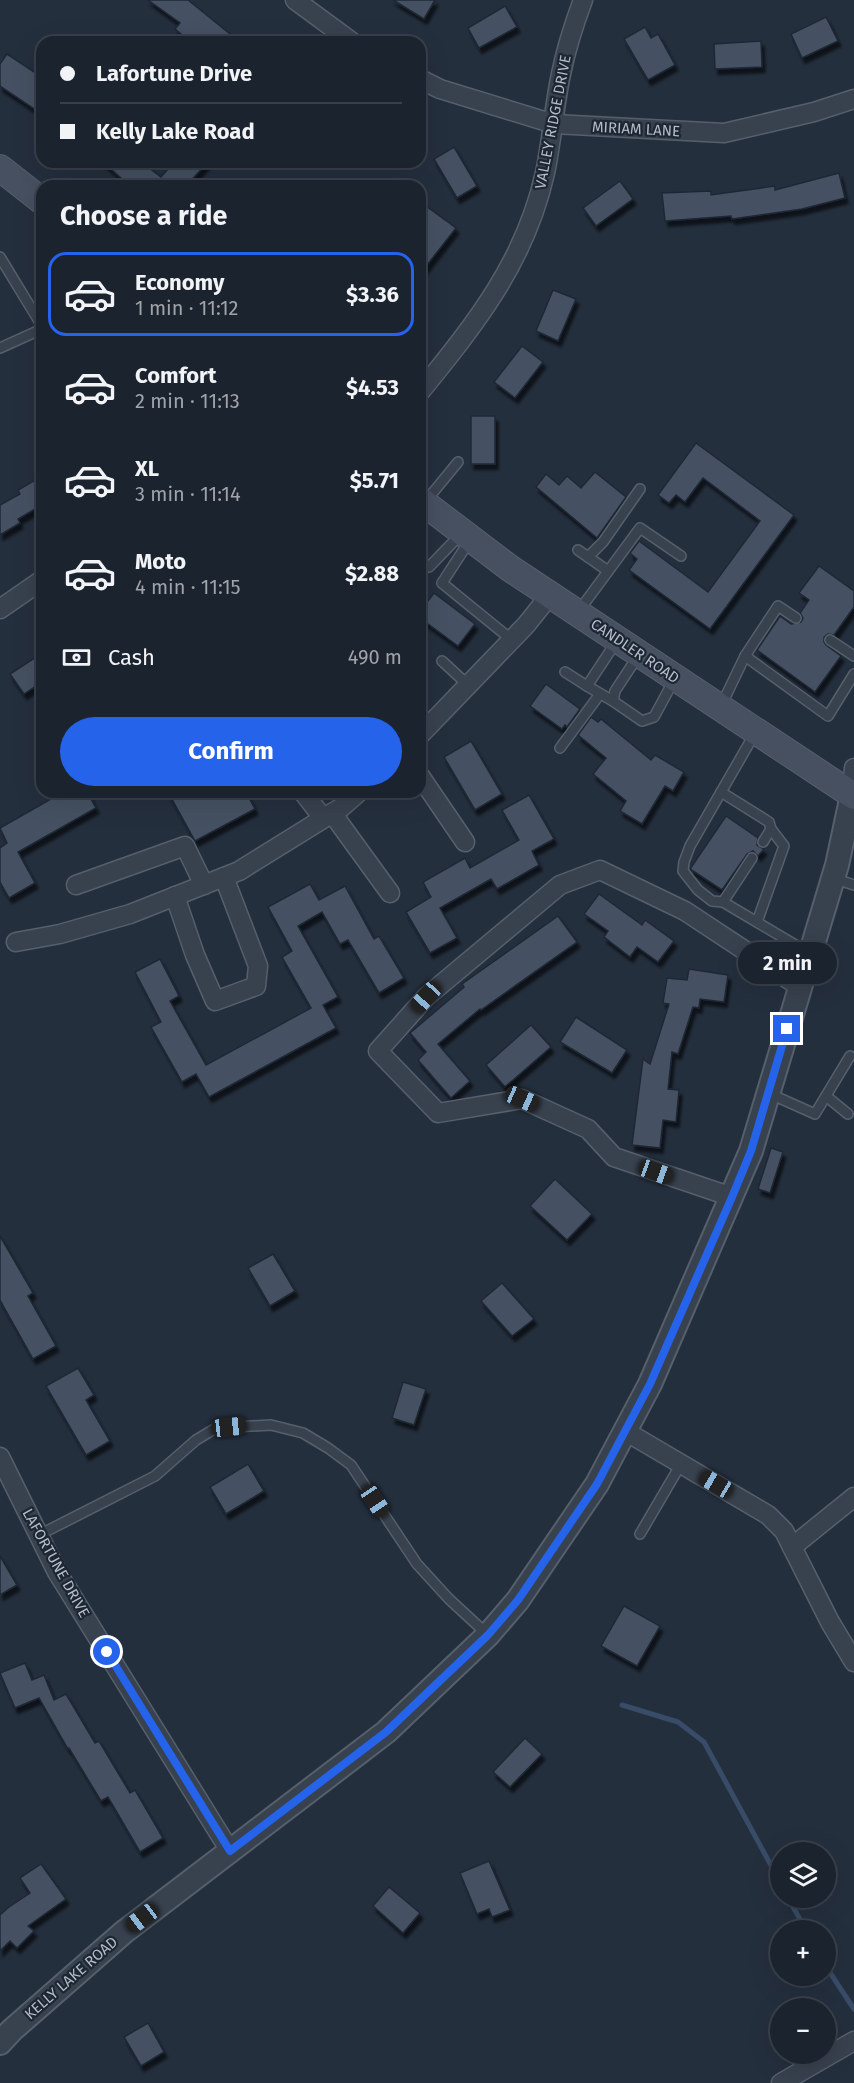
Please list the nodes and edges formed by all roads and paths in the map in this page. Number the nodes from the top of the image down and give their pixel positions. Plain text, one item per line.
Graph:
1 (294, 0) edge
2 (583, 0) edge
3 (344, 36) edge
4 (426, 82) edge
5 (854, 99) edge
6 (554, 124) junction
7 (0, 168) edge
8 (36, 196) edge
9 (0, 257) edge
10 (36, 317) edge
11 (36, 330) edge
12 (0, 348) edge
13 (426, 384) edge
14 (458, 462) dead end
15 (640, 489) dead end
16 (426, 497) edge
17 (426, 507) edge
18 (467, 536) junction
19 (578, 550) dead end
20 (681, 556) dead end
21 (588, 557) junction
22 (426, 567) edge
23 (608, 571) junction
24 (36, 584) edge
25 (550, 595) junction
26 (0, 609) edge
27 (577, 613) junction
28 (796, 618) dead end
29 (512, 640) junction
30 (617, 640) junction
31 (830, 640) dead end
32 (639, 654) junction
33 (745, 656) junction
34 (854, 656) edge
35 (442, 661) dead end
36 (774, 662) dead end
37 (565, 672) dead end
38 (767, 672) junction
39 (794, 677) dead end
40 (675, 678) junction
41 (852, 680) edge
42 (468, 685) junction
43 (587, 686) junction
44 (787, 687) junction
45 (600, 694) junction
46 (612, 701) junction
47 (720, 708) junction
48 (426, 729) edge
49 (756, 731) junction
50 (560, 748) dead end
51 (854, 768) edge
52 (426, 785) edge
53 (721, 792) junction
54 (853, 795) edge
55 (309, 798) edge
56 (351, 798) edge
57 (328, 816) junction
58 (771, 829) junction
59 (465, 842) dead end
60 (763, 842) dead end
61 (752, 858) dead end
62 (224, 877) junction
63 (843, 882) edge
64 (76, 885) dead end
65 (204, 885) junction
66 (390, 893) dead end
67 (175, 896) junction
68 (723, 902) junction
69 (757, 922) junction
70 (16, 942) dead end
71 (810, 954) junction
72 (800, 987) junction
73 (850, 1056) dead end
74 (768, 1092) junction
75 (826, 1096) junction
76 (848, 1114) dead end
77 (732, 1197) junction
78 (625, 1431) junction
79 (0, 1457) edge
80 (681, 1464) junction
81 (854, 1497) edge
82 (640, 1534) dead end
83 (39, 1535) junction
84 (792, 1546) junction
85 (488, 1635) junction
86 (854, 1662) edge
87 (230, 1851) junction
88 (854, 2041) edge
89 (0, 2043) edge
90 (781, 2083) edge

1 - 3 street
2 - 6 street, VALLEY RIDGE DRIVE
4 - 6 street, MIRIAM LANE
5 - 6 street, MIRIAM LANE
6 - 13 street, VALLEY RIDGE DRIVE
7 - 8 main road
9 - 10 lane
11 - 12 lane
14 - 16 lane
15 - 21 lane
17 - 18 main road, CANDLER ROAD
18 - 22 lane
18 - 25 main road, CANDLER ROAD
18 - 29 lane
19 - 21 lane
20 - 23 lane
21 - 23 lane
23 - 27 lane
24 - 26 street
25 - 27 main road, CANDLER ROAD
25 - 29 street
27 - 30 main road, CANDLER ROAD
28 - 33 lane
29 - 42 street
30 - 32 main road, CANDLER ROAD
30 - 43 lane
31 - 34 lane
32 - 40 main road, CANDLER ROAD
32 - 46 lane
33 - 38 lane
33 - 47 lane
35 - 42 lane
36 - 38 lane
37 - 43 lane
38 - 44 lane
39 - 44 lane
40 - 46 lane
40 - 47 main road, CANDLER ROAD
41 - 44 lane
42 - 48 street
43 - 45 lane
45 - 46 lane
45 - 50 lane
47 - 49 main road, CANDLER ROAD
49 - 53 lane
49 - 54 main road, CANDLER ROAD
51 - 54 street
52 - 59 street
53 - 58 lane
53 - 68 lane
54 - 63 street, KELLY LAKE ROAD
55 - 57 street
56 - 57 street
57 - 62 street
57 - 66 street
58 - 60 lane
58 - 69 lane
61 - 68 lane
62 - 65 street
62 - 67 street
63 - 71 street, KELLY LAKE ROAD
64 - 65 street
65 - 67 street
67 - 70 street
68 - 69 lane
69 - 71 lane
71 - 72 street, KELLY LAKE ROAD
72 - 74 street, KELLY LAKE ROAD
72 - 77 street
73 - 75 lane
74 - 75 lane
74 - 77 street, KELLY LAKE ROAD
75 - 76 lane
77 - 78 street, KELLY LAKE ROAD
78 - 80 street
78 - 85 street, KELLY LAKE ROAD
79 - 83 street, LAFORTUNE DRIVE
80 - 82 lane
80 - 84 street
81 - 84 street
83 - 85 lane
83 - 87 street, LAFORTUNE DRIVE
84 - 86 street
85 - 87 street, KELLY LAKE ROAD
87 - 89 street, KELLY LAKE ROAD
88 - 90 street

